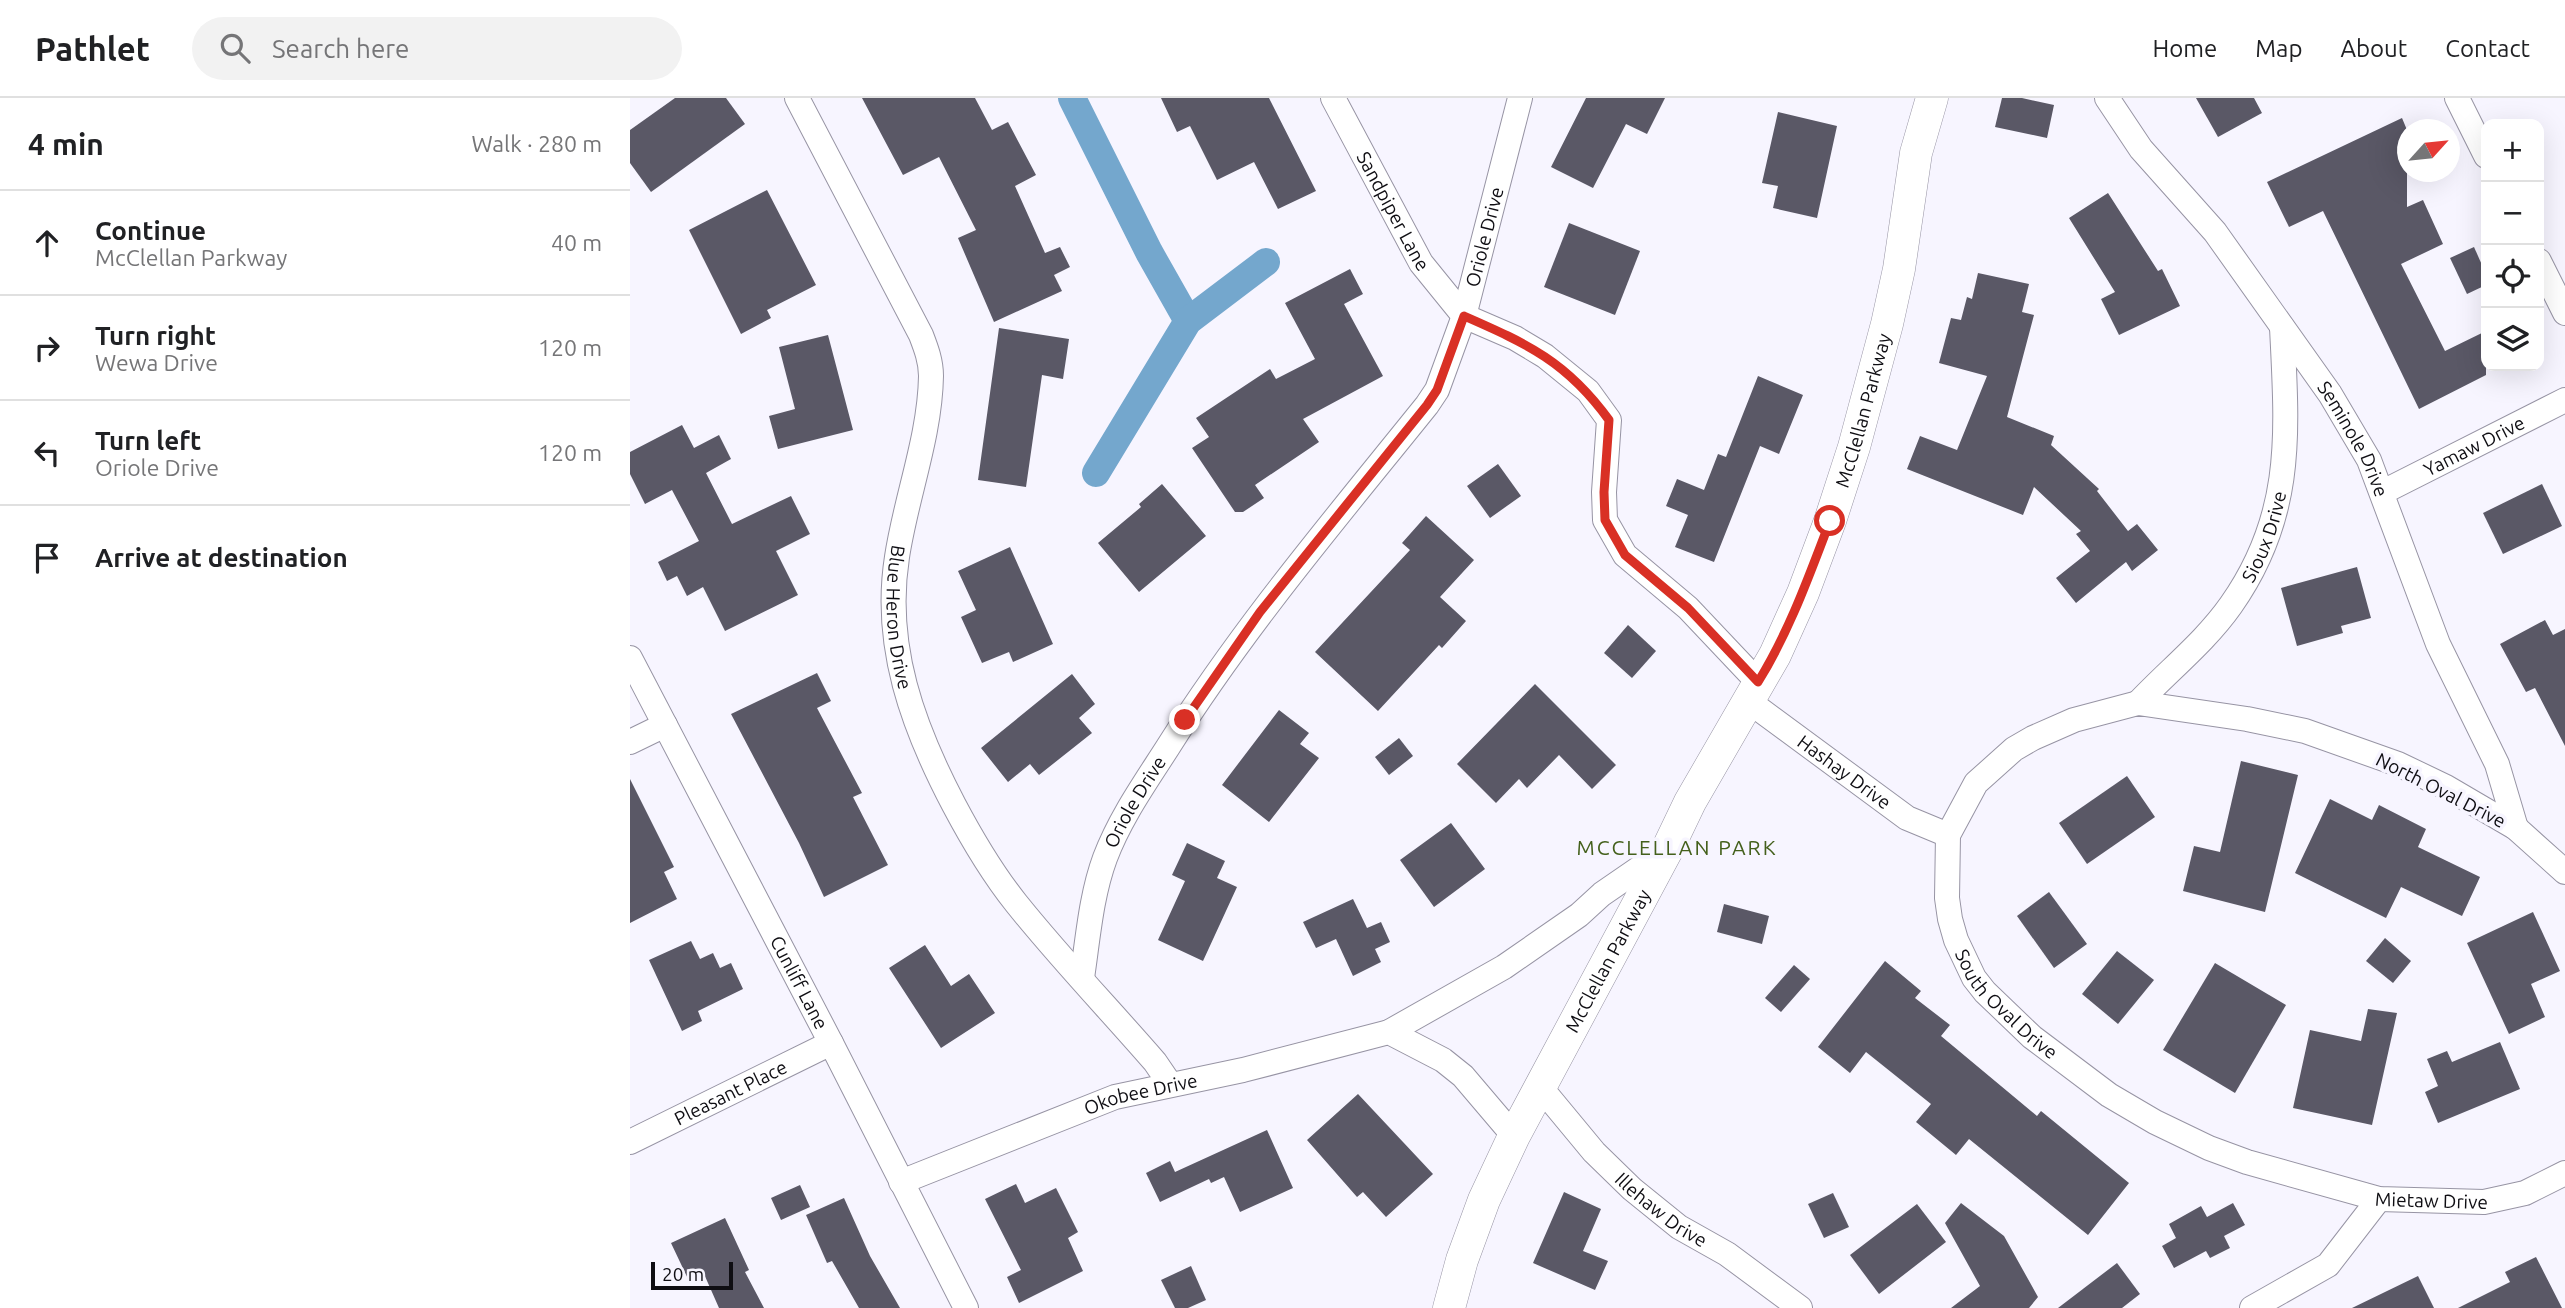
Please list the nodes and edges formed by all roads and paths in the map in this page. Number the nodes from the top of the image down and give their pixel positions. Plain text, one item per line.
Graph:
1 (797, 98) edge
2 (1333, 98) edge
3 (1520, 98) edge
4 (1932, 98) edge
5 (2107, 98) edge
6 (2457, 98) edge
7 (2481, 146) edge
8 (2544, 271) edge
9 (2565, 313) edge
10 (1464, 316) junction
11 (2282, 327) junction
12 (2565, 400) edge
13 (2383, 492) junction
14 (630, 658) edge
15 (1752, 691) junction
16 (2138, 703) junction
17 (665, 725) junction
18 (630, 742) edge
19 (2516, 828) junction
20 (1948, 835) junction
21 (1667, 850) junction
22 (2565, 872) edge
23 (1082, 978) junction
24 (1389, 1032) junction
25 (831, 1043) junction
26 (1170, 1084) junction
27 (1541, 1088) junction
28 (1514, 1136) junction
29 (630, 1142) edge
30 (2565, 1173) edge
31 (901, 1182) junction
32 (2379, 1199) junction
33 (966, 1308) edge
34 (1449, 1308) edge
35 (1800, 1308) edge
36 (2252, 1308) edge

1 - 23 street, Blue Heron Drive
2 - 10 street, Sandpiper Lane
3 - 10 street, Oriole Drive
4 - 15 street, McClellan Parkway
5 - 11 street, Seminole Drive
6 - 7 street
8 - 9 street
10 - 15 street, Hashay Drive
10 - 23 street, Oriole Drive
11 - 13 street, Seminole Drive
11 - 16 street, Sioux Drive
12 - 13 street, Yamaw Drive
13 - 19 street, Seminole Drive
14 - 17 street, Cunliff Lane
15 - 20 street, Hashay Drive
15 - 21 street, McClellan Parkway
16 - 19 street, North Oval Drive
16 - 20 street, South Oval Drive
17 - 18 street
17 - 25 street, Cunliff Lane
19 - 22 street, North Oval Drive
20 - 32 street, South Oval Drive
21 - 24 street, Okobee Drive
21 - 27 street, McClellan Parkway
23 - 26 street, Blue Heron Drive
24 - 26 street, Okobee Drive
24 - 28 street
25 - 29 street, Pleasant Place
25 - 31 street, Cunliff Lane
26 - 31 street, Okobee Drive
27 - 28 street, McClellan Parkway
27 - 35 street, Illehaw Drive
28 - 34 street, McClellan Parkway
30 - 32 street, Mietaw Drive
31 - 33 street, Cunliff Lane
32 - 36 street, Mietaw Drive

